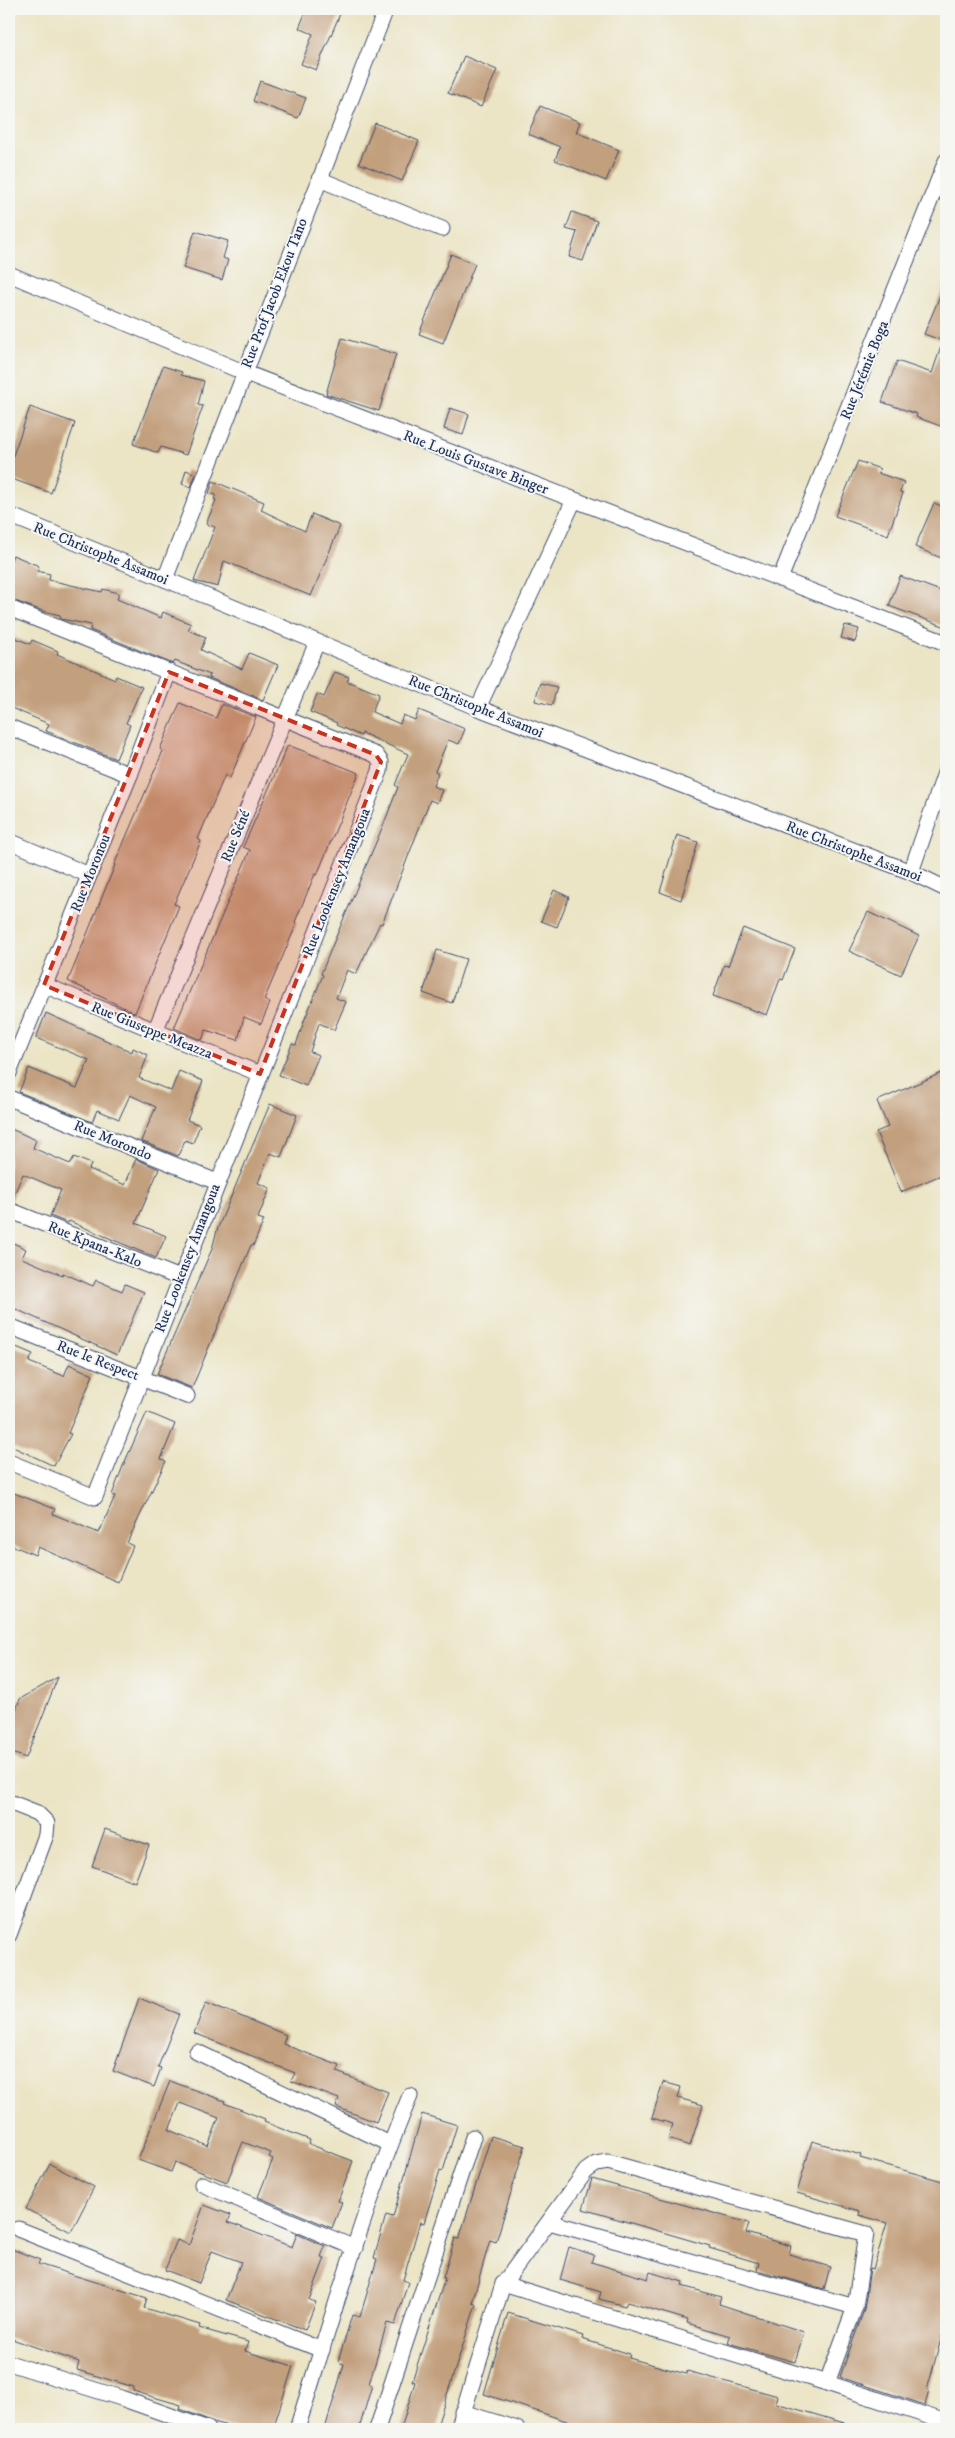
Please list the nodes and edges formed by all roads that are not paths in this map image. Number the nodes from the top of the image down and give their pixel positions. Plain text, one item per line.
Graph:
1 (386, 9) edge
2 (946, 161) edge
3 (319, 179) junction
4 (941, 191) edge
5 (442, 229) dead end
6 (9, 274) edge
7 (244, 372) junction
8 (574, 500) junction
9 (9, 515) edge
10 (164, 579) junction
11 (780, 579) junction
12 (9, 608) edge
13 (317, 642) junction
14 (946, 643) edge
15 (169, 672) junction
16 (478, 708) junction
17 (283, 718) junction
18 (9, 728) edge
19 (946, 770) edge
20 (130, 775) junction
21 (9, 841) edge
22 (911, 872) junction
23 (89, 874) junction
24 (946, 889) edge
25 (44, 985) junction
26 (155, 1031) junction
27 (9, 1073) edge
28 (260, 1074) junction
29 (9, 1098) edge
30 (217, 1182) junction
31 (9, 1210) edge
32 (180, 1278) junction
33 (9, 1326) edge
34 (141, 1377) junction
35 (187, 1396) dead end
36 (9, 1462) edge
37 (9, 1802) edge
38 (9, 1935) edge
39 (197, 2052) dead end
40 (410, 2096) dead end
41 (473, 2137) dead end
42 (390, 2144) junction
43 (202, 2184) dead end
44 (549, 2222) junction
45 (18, 2229) dead end
46 (355, 2248) junction
47 (503, 2284) junction
48 (855, 2307) junction
49 (322, 2350) junction
50 (9, 2363) edge
51 (827, 2383) junction
52 (462, 2412) junction
53 (946, 2422) edge
54 (208, 2429) edge
55 (297, 2429) edge
56 (377, 2429) edge
57 (458, 2429) edge
58 (517, 2429) edge

1 - 3 street, Rue Prof Jacob Ekou Tano
2 - 4 street, Rue Jérémie Boga
3 - 5 street
3 - 7 street, Rue Prof Jacob Ekou Tano
4 - 11 street, Rue Jérémie Boga
6 - 7 street, Rue Louis Gustave Binger
7 - 8 street, Rue Louis Gustave Binger
7 - 10 street, Rue Prof Jacob Ekou Tano
8 - 11 street, Rue Louis Gustave Binger
8 - 16 street
9 - 10 street, Rue Christophe Assamoi
10 - 13 street, Rue Christophe Assamoi
11 - 14 street, Rue Louis Gustave Binger
12 - 15 street, Rue Lookensey Amangoua
13 - 16 street, Rue Christophe Assamoi
13 - 17 street, Rue Séné
15 - 17 street, Rue Lookensey Amangoua
15 - 20 street, Rue Moronou
16 - 22 street, Rue Christophe Assamoi
17 - 26 street, Rue Séné
17 - 28 street, Rue Lookensey Amangoua
18 - 20 street
19 - 22 street
20 - 23 street, Rue Moronou
21 - 23 street
22 - 24 street, Rue Christophe Assamoi
23 - 25 street, Rue Moronou
25 - 26 street, Rue Giuseppe Meazza
25 - 27 street, Rue Moronou
26 - 28 street, Rue Giuseppe Meazza
28 - 30 street, Rue Lookensey Amangoua
29 - 30 street, Rue Morondo
30 - 32 street, Rue Lookensey Amangoua
31 - 32 street, Rue Kpana-Kalo
32 - 34 street, Rue Lookensey Amangoua
33 - 34 street, Rue le Respect
34 - 35 street, Rue le Respect
34 - 36 street, Rue Lookensey Amangoua
37 - 38 street
39 - 42 street
40 - 42 street
41 - 56 street
42 - 46 street
43 - 46 street
44 - 47 street
44 - 48 street
44 - 48 street
45 - 49 street
46 - 49 street
47 - 51 street
47 - 52 street
48 - 51 street
49 - 55 street
50 - 54 street
51 - 53 street
52 - 57 street
52 - 58 street

